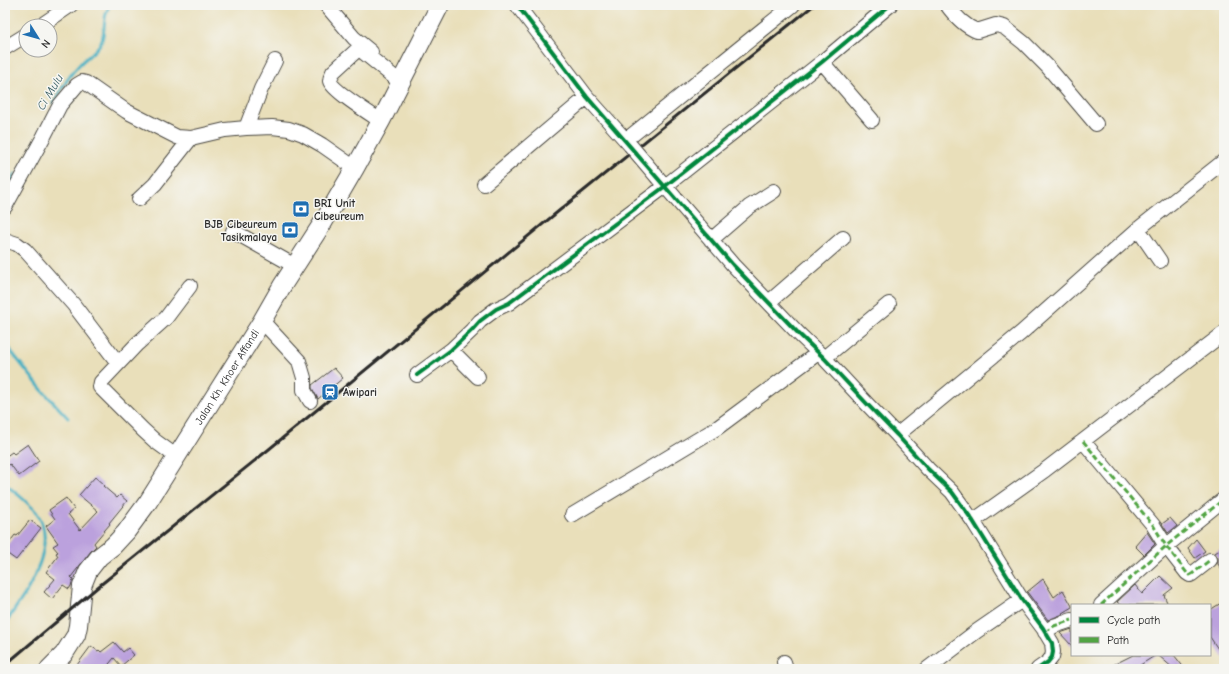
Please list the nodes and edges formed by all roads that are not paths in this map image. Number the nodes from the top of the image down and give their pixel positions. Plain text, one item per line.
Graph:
1 (71, 5) edge
2 (326, 5) edge
3 (440, 5) edge
4 (517, 5) edge
5 (793, 5) edge
6 (890, 5) edge
7 (947, 5) edge
8 (52, 18) edge
9 (18, 40) edge
10 (5, 48) edge
11 (275, 61) dead end
12 (822, 62) junction
13 (402, 79) junction
14 (587, 97) junction
15 (872, 120) dead end
16 (381, 122) junction
17 (1096, 124) dead end
18 (246, 128) junction
19 (191, 138) junction
20 (628, 143) junction
21 (1224, 161) edge
22 (355, 168) junction
23 (661, 183) junction
24 (484, 184) dead end
25 (774, 191) dead end
26 (139, 199) dead end
27 (5, 207) edge
28 (1138, 229) junction
29 (233, 231) dead end
30 (843, 238) dead end
31 (711, 240) junction
32 (10, 241) edge
33 (1160, 261) dead end
34 (295, 266) junction
35 (190, 286) dead end
36 (769, 302) junction
37 (889, 304) dead end
38 (262, 321) junction
39 (1224, 333) edge
40 (451, 350) junction
41 (821, 356) junction
42 (118, 363) junction
43 (417, 375) dead end
44 (478, 377) dead end
45 (310, 401) dead end
46 (897, 435) junction
47 (1083, 441) junction
48 (177, 457) junction
49 (1224, 499) edge
50 (572, 515) dead end
51 (974, 521) junction
52 (1166, 546) junction
53 (1210, 560) dead end
54 (1022, 600) junction
55 (1101, 604) edge
56 (1071, 620) edge
57 (1045, 632) junction
58 (49, 669) edge
59 (927, 669) edge
60 (1038, 669) edge

1 - 8 street
2 - 13 street
3 - 13 main road
4 - 14 street
5 - 20 street
6 - 12 street
7 - 17 street
9 - 10 street
11 - 18 street
12 - 15 street
12 - 23 street
13 - 16 main road, Jalan Kh. Khoer Affandi
13 - 16 street
14 - 20 street
14 - 24 street
16 - 22 main road, Jalan Kh. Khoer Affandi
18 - 19 street
18 - 22 street
19 - 26 street
19 - 27 street
20 - 23 street, bridge
21 - 28 street
22 - 34 main road, Jalan Kh. Khoer Affandi
23 - 31 street
23 - 40 street
25 - 31 street
28 - 33 street
28 - 46 street
29 - 34 street
30 - 36 street
31 - 36 street
32 - 42 street
34 - 38 main road, Jalan Kh. Khoer Affandi
35 - 42 street
36 - 41 street
37 - 41 street
38 - 45 street
38 - 48 main road, Jalan Kh. Khoer Affandi
39 - 47 street
40 - 43 street
40 - 44 street
41 - 46 street
41 - 50 street
42 - 48 street
46 - 51 street
47 - 51 street
47 - 52 street
48 - 58 main road, Jalan Kh. Khoer Affandi
49 - 52 street
51 - 54 street
52 - 53 street
52 - 55 street
54 - 57 street
54 - 59 street
56 - 57 street
57 - 60 street

